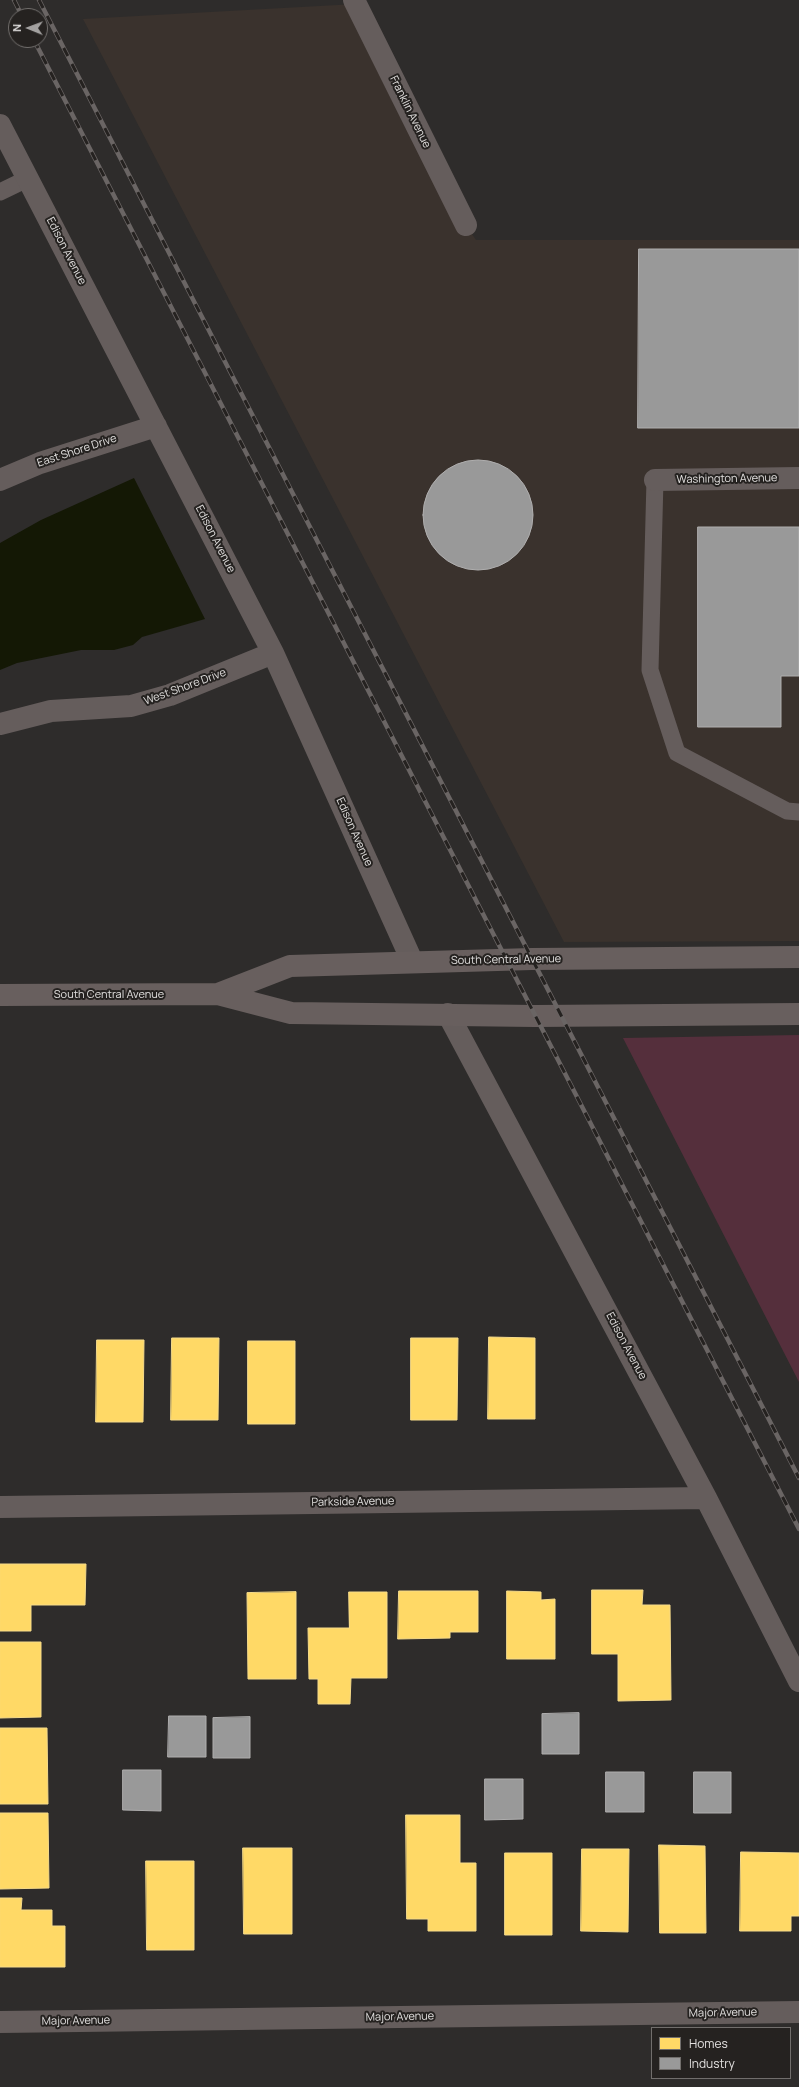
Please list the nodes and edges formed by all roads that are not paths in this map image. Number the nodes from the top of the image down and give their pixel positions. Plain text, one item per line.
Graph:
1 (354, 0) edge
2 (0, 125) edge
3 (29, 178) junction
4 (0, 192) edge
5 (466, 225) dead end
6 (156, 426) junction
7 (799, 478) edge
8 (0, 480) edge
9 (655, 480) joint
10 (273, 653) junction
11 (0, 724) edge
12 (799, 812) edge
13 (799, 957) edge
14 (412, 961) junction
15 (218, 994) junction
16 (0, 995) edge
17 (448, 1014) junction
18 (799, 1014) edge
19 (706, 1498) junction
20 (0, 1507) edge
21 (799, 1681) edge
22 (799, 2012) edge
23 (0, 2022) edge

1 - 5 street, Franklin Avenue
2 - 3 street, Edison Avenue
3 - 4 lane
3 - 6 street, Edison Avenue
6 - 8 street, East Shore Drive
6 - 10 street, Edison Avenue
7 - 9 street, Washington Avenue
9 - 12 lane
10 - 11 street, West Shore Drive
10 - 14 street, Edison Avenue
13 - 14 street, South Central Avenue
14 - 15 street, South Central Avenue
15 - 16 street, South Central Avenue
15 - 17 street, South Central Avenue
17 - 18 street, South Central Avenue
17 - 19 street, Edison Avenue
19 - 20 street, Parkside Avenue
19 - 21 street, Edison Avenue
22 - 23 street, Major Avenue

